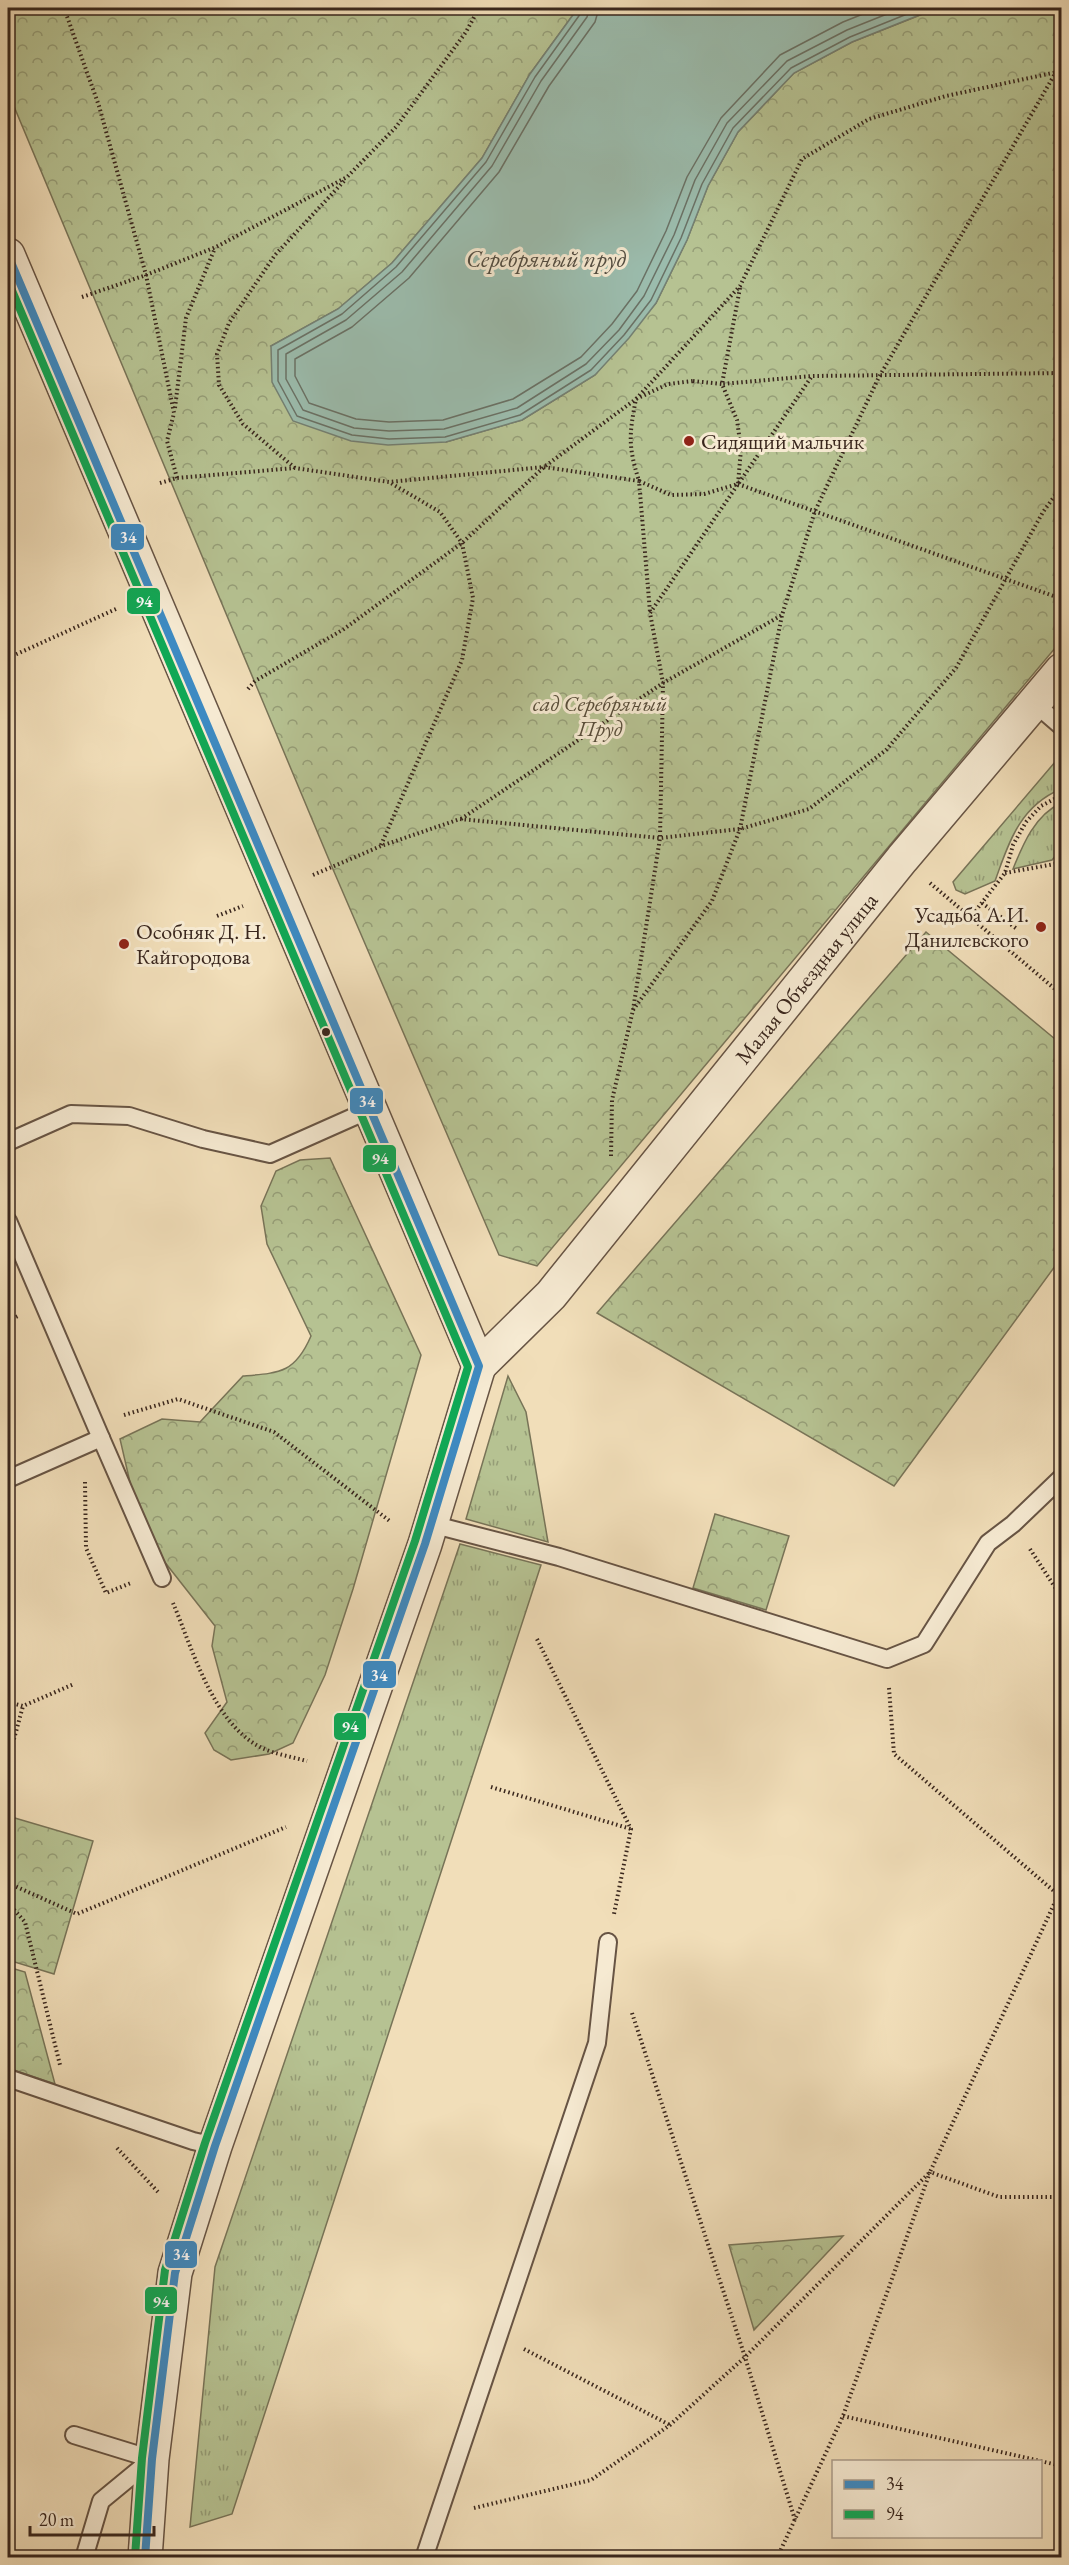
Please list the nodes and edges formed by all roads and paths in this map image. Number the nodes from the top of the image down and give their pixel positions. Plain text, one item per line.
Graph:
1 (64, 8) edge
2 (280, 8) edge
3 (290, 8) edge
4 (479, 8) edge
5 (1062, 66) edge
6 (1057, 72) junction
7 (347, 177) junction
8 (216, 247) junction
9 (8, 255) edge
10 (146, 275) junction
11 (740, 286) junction
12 (82, 297) dead end
13 (1062, 373) edge
14 (812, 376) junction
15 (879, 377) junction
16 (722, 384) junction
17 (636, 399) junction
18 (174, 413) junction
19 (544, 467) junction
20 (295, 468) junction
21 (177, 478) junction
22 (639, 481) junction
23 (389, 482) junction
24 (160, 483) dead end
25 (738, 484) junction
26 (1062, 486) edge
27 (815, 511) junction
28 (462, 543) junction
29 (1007, 580) junction
30 (152, 591) junction
31 (1062, 599) edge
32 (650, 613) junction
33 (782, 615) junction
34 (8, 658) edge
35 (1062, 670) edge
36 (663, 683) junction
37 (248, 689) dead end
38 (1033, 702) junction
39 (1062, 727) edge
40 (1062, 795) edge
41 (460, 819) junction
42 (740, 829) junction
43 (660, 838) junction
44 (1062, 856) edge
45 (902, 859) junction
46 (1005, 873) junction
47 (982, 903) junction
48 (970, 918) junction
49 (1017, 929) dead end
50 (1062, 995) edge
51 (633, 1010) junction
52 (369, 1110) junction
53 (8, 1142) edge
54 (612, 1220) junction
55 (8, 1221) edge
56 (479, 1366) junction
57 (98, 1430) junction
58 (84, 1445) junction
59 (1062, 1477) edge
60 (8, 1479) edge
61 (1013, 1524) junction
62 (428, 1534) junction
63 (160, 1574) junction
64 (1062, 1598) edge
65 (537, 1639) dead end
66 (888, 1659) junction
67 (74, 1684) dead end
68 (8, 1702) edge
69 (23, 1706) junction
70 (8, 1761) edge
71 (307, 1761) dead end
72 (491, 1787) dead end
73 (288, 1826) dead end
74 (631, 1829) junction
75 (8, 1883) edge
76 (1062, 1887) edge
77 (1059, 1897) edge
78 (8, 1903) edge
79 (608, 1942) joint
80 (630, 2009) dead end
81 (8, 2078) edge
82 (68, 2097) junction
83 (215, 2146) junction
84 (116, 2148) dead end
85 (930, 2172) junction
86 (1062, 2197) edge
87 (165, 2199) dead end
88 (498, 2336) junction
89 (745, 2357) junction
90 (843, 2416) junction
91 (670, 2425) junction
92 (74, 2436) dead end
93 (152, 2458) junction
94 (1036, 2460) edge
95 (1042, 2461) edge
96 (1062, 2466) edge
97 (438, 2517) junction
98 (795, 2520) junction
99 (84, 2558) edge
100 (145, 2558) edge
101 (424, 2558) edge
102 (777, 2558) edge

1 - 10 path
2 - 3 path
4 - 7 path
5 - 6 path
6 - 11 path
6 - 15 path
7 - 8 path
7 - 20 path
8 - 10 path
8 - 18 path
9 - 30 street
10 - 12 path
10 - 18 path
11 - 16 path
11 - 17 path
13 - 15 path
14 - 15 path
14 - 16 path
14 - 25 path
15 - 27 path
16 - 17 path
16 - 25 path
17 - 19 path
17 - 22 path
18 - 21 path
19 - 22 path
19 - 23 path
19 - 28 path
20 - 21 path
20 - 23 path
21 - 24 path
22 - 25 path
22 - 32 path
23 - 28 path
25 - 27 path
25 - 32 path
26 - 29 path
27 - 29 path
27 - 33 path
28 - 37 path
28 - 41 path
29 - 31 path
29 - 42 path
30 - 34 path
30 - 52 street
32 - 36 path
33 - 36 path
33 - 42 path
35 - 38 street, Малая Объездная улица
36 - 41 path
36 - 43 path
38 - 39 lane
38 - 45 street, Малая Объездная улица
40 - 46 path
41 - 43 path
42 - 43 path
42 - 51 path
43 - 51 path
44 - 46 path
45 - 48 path
45 - 54 street, Малая Объездная улица
46 - 47 path
47 - 48 path
47 - 49 path
48 - 50 path
51 - 54 path
52 - 53 lane
52 - 56 street
54 - 56 street, Малая Объездная улица
55 - 57 lane
56 - 62 street
57 - 58 lane
57 - 62 path
57 - 63 lane
58 - 60 lane
58 - 63 path
59 - 61 lane
61 - 64 path
61 - 66 lane
62 - 66 lane
62 - 83 street
63 - 71 path
65 - 74 path
66 - 77 path
67 - 69 path
68 - 69 path
69 - 70 path
72 - 74 path
73 - 75 path
74 - 79 path
76 - 77 path
77 - 85 path
78 - 82 path
79 - 88 lane
80 - 89 path
81 - 82 lane
82 - 83 lane
83 - 93 street
84 - 87 path
85 - 86 path
85 - 89 path
85 - 90 path
88 - 91 path
88 - 97 lane
89 - 91 path
89 - 98 path
90 - 94 path
90 - 98 path
91 - 97 path
92 - 93 lane
93 - 99 lane
93 - 100 street
95 - 96 path
97 - 101 lane
98 - 102 path

